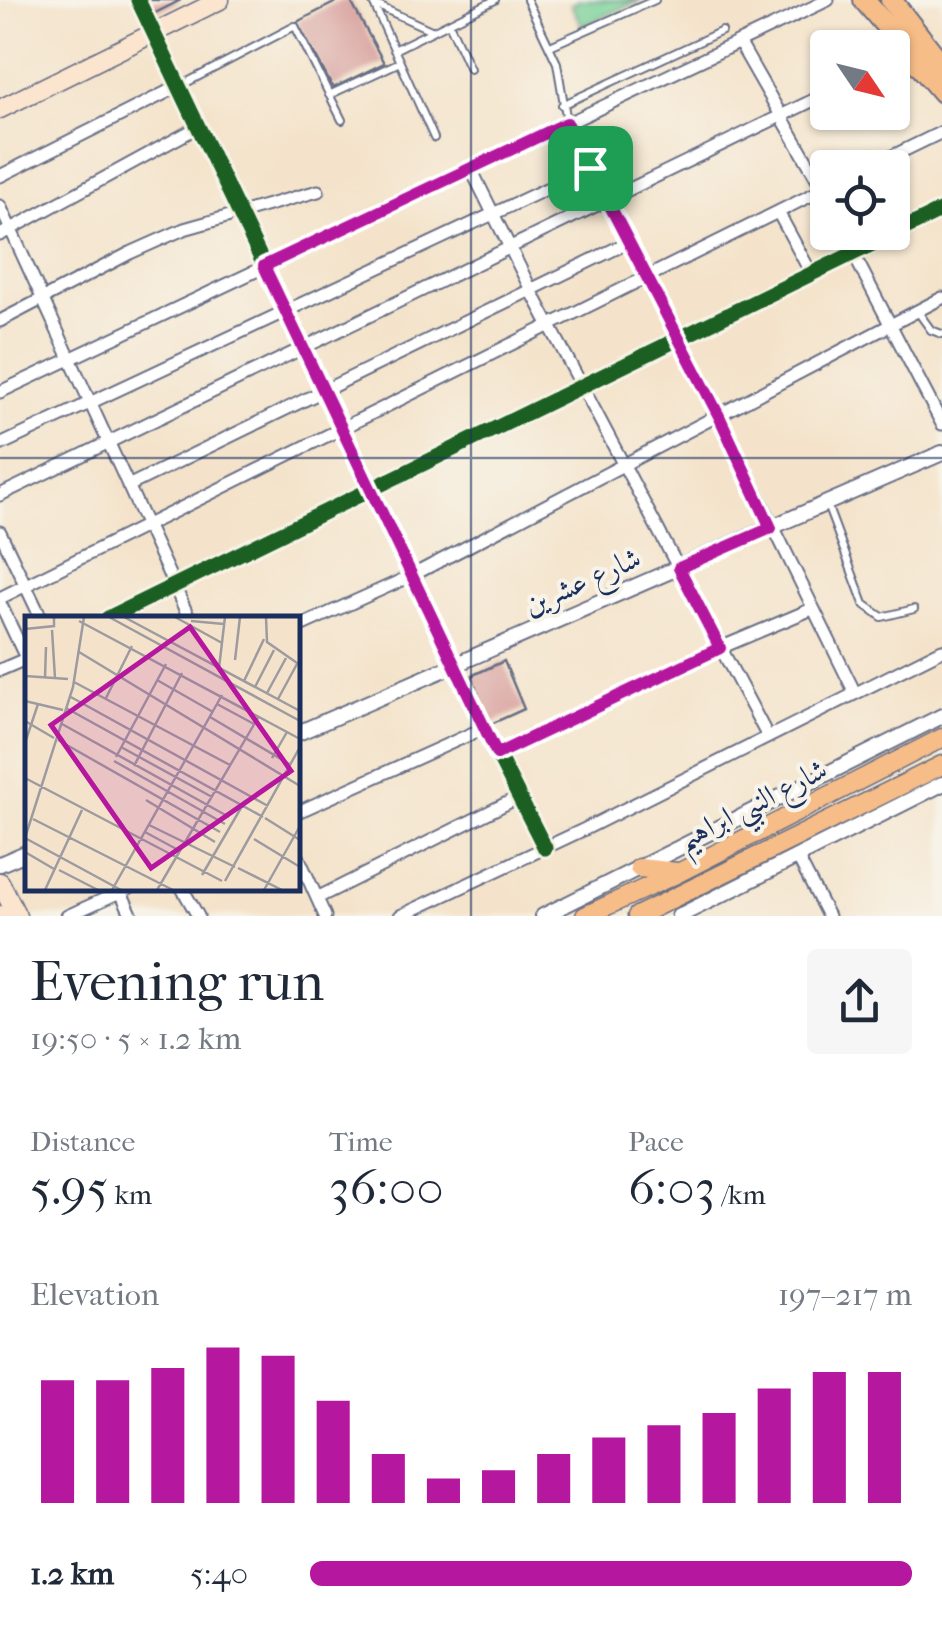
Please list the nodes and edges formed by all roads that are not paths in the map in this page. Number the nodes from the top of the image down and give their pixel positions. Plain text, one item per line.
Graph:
1 (138, 0) edge
2 (197, 0) edge
3 (220, 0) edge
4 (494, 0) edge
5 (527, 0) edge
6 (655, 0) edge
7 (828, 0) edge
8 (864, 0) edge
9 (890, 0) edge
10 (373, 2) edge
11 (449, 23) junction
12 (151, 28) junction
13 (883, 30) edge
14 (432, 31) junction
15 (722, 31) dead end
16 (740, 42) junction
17 (550, 46) junction
18 (394, 50) junction
19 (400, 62) junction
20 (910, 65) edge
21 (942, 65) edge
22 (470, 69) dead end
23 (179, 86) junction
24 (942, 92) edge
25 (329, 94) junction
26 (0, 99) edge
27 (810, 102) edge
28 (562, 105) junction
29 (0, 109) edge
30 (780, 116) junction
31 (342, 120) dead end
32 (567, 123) junction
33 (198, 127) junction
34 (942, 132) edge
35 (434, 138) dead end
36 (905, 150) edge
37 (810, 163) edge
38 (590, 168) junction
39 (471, 169) junction
40 (0, 176) edge
41 (318, 191) dead end
42 (810, 196) edge
43 (607, 200) junction
44 (0, 206) edge
45 (942, 210) edge
46 (238, 212) junction
47 (778, 212) junction
48 (493, 214) junction
49 (910, 225) edge
50 (5, 232) edge
51 (629, 242) junction
52 (509, 248) junction
53 (863, 250) edge
54 (854, 255) junction
55 (264, 266) junction
56 (812, 275) junction
57 (647, 277) junction
58 (531, 290) junction
59 (942, 298) edge
60 (42, 299) junction
61 (286, 311) junction
62 (918, 312) junction
63 (0, 321) edge
64 (550, 326) junction
65 (890, 326) junction
66 (942, 334) edge
67 (680, 340) junction
68 (303, 348) junction
69 (70, 359) junction
70 (583, 387) junction
71 (0, 392) edge
72 (323, 392) junction
73 (90, 403) junction
74 (719, 416) junction
75 (942, 424) edge
76 (341, 428) junction
77 (108, 442) junction
78 (0, 446) edge
79 (942, 453) edge
80 (623, 466) junction
81 (128, 486) junction
82 (371, 490) junction
83 (0, 495) edge
84 (826, 504) junction
85 (146, 526) junction
86 (771, 528) junction
87 (0, 532) edge
88 (679, 568) junction
89 (412, 576) junction
90 (25, 586) junction
91 (174, 586) junction
92 (0, 601) edge
93 (812, 609) junction
94 (914, 609) dead end
95 (39, 616) edge
96 (112, 616) edge
97 (188, 616) edge
98 (300, 627) edge
99 (720, 648) junction
100 (942, 650) edge
101 (25, 654) edge
102 (25, 659) edge
103 (454, 666) junction
104 (0, 670) edge
105 (855, 693) junction
106 (942, 716) edge
107 (484, 728) junction
108 (300, 732) edge
109 (768, 737) junction
110 (942, 738) edge
111 (914, 752) junction
112 (497, 754) junction
113 (934, 769) edge
114 (942, 784) edge
115 (519, 797) junction
116 (300, 811) edge
117 (545, 848) junction
118 (798, 850) junction
119 (25, 853) edge
120 (300, 860) edge
121 (0, 864) edge
122 (639, 868) junction
123 (678, 872) junction
124 (0, 882) edge
125 (121, 891) edge
126 (123, 891) edge
127 (184, 891) edge
128 (687, 892) junction
129 (317, 898) junction
130 (17, 916) edge
131 (67, 916) edge
132 (132, 916) edge
133 (198, 916) edge
134 (325, 916) edge
135 (400, 916) edge
136 (544, 916) edge
137 (585, 916) edge
138 (638, 916) edge
139 (678, 916) edge
140 (828, 916) edge

1 - 12 street
2 - 12 main road
3 - 12 main road
4 - 11 lane
5 - 17 lane
6 - 17 lane
7 - 16 street
8 - 13 highway
9 - 21 highway
10 - 14 lane
10 - 18 lane
11 - 14 lane
11 - 22 lane
12 - 23 street
12 - 26 main road
12 - 29 main road
14 - 18 lane
15 - 28 lane
16 - 30 street
16 - 32 street
17 - 28 lane
18 - 19 lane
19 - 25 lane
19 - 35 lane
20 - 24 highway
23 - 25 lane
23 - 33 street
23 - 40 street
25 - 31 lane
27 - 30 street
28 - 32 lane
30 - 37 street
30 - 43 street
32 - 38 street
32 - 39 street
33 - 46 street
33 - 50 street
34 - 36 street
38 - 43 street
38 - 48 street
39 - 48 street
39 - 55 street
41 - 46 street
42 - 47 street
43 - 51 street
43 - 52 street
44 - 50 street
45 - 49 street
46 - 55 street
46 - 60 street
47 - 56 street
47 - 57 street
48 - 52 street
48 - 61 street
50 - 60 street
51 - 57 street
51 - 58 street
52 - 58 street
52 - 68 street
53 - 54 street
54 - 56 street
54 - 65 street
55 - 61 street
55 - 69 street
56 - 67 street
57 - 64 street
57 - 67 street
58 - 64 street
58 - 72 street
59 - 62 street
60 - 63 street
60 - 69 street
61 - 68 street
61 - 73 street
62 - 65 street
62 - 66 lane
64 - 70 street
64 - 76 street
65 - 74 street
65 - 75 street
67 - 70 street
67 - 74 street
68 - 72 street
68 - 77 street
69 - 71 street
69 - 73 street
70 - 80 street
70 - 82 street
72 - 76 street
72 - 81 street
73 - 77 street
73 - 78 street
74 - 80 street
74 - 86 street
76 - 82 street
76 - 85 street
77 - 81 street
77 - 83 street
79 - 84 street, شارع عشرين
80 - 88 street
80 - 89 street
81 - 85 street
82 - 89 street
82 - 91 street
84 - 86 street, شارع عشرين
84 - 94 lane
85 - 90 street
85 - 91 street
86 - 88 street, شارع عشرين
86 - 93 street
87 - 90 street
88 - 99 street
88 - 103 street, شارع عشرين
89 - 98 street
89 - 103 street
90 - 92 street
90 - 95 street
91 - 96 street
91 - 97 street
92 - 101 street
93 - 99 street
93 - 105 street
99 - 109 street
99 - 112 street
100 - 105 street
102 - 104 street
103 - 107 street
103 - 108 street, شارع عشرين
105 - 109 street
106 - 122 street
107 - 112 street
107 - 116 street
109 - 117 street
110 - 111 main road, شارع النبي ابراهيم
111 - 113 main road
111 - 123 main road, شارع النبي ابراهيم
112 - 115 street
113 - 118 main road, شارع النبي ابراهيم
114 - 118 street
115 - 117 street
115 - 129 street
117 - 135 street
118 - 128 main road, شارع النبي ابراهيم
118 - 139 street
118 - 140 street
119 - 121 street
120 - 129 street
122 - 123 main road
122 - 136 street
123 - 137 main road, شارع النبي ابراهيم
124 - 130 main road
125 - 131 street
126 - 132 street
127 - 133 street
128 - 138 main road, شارع النبي ابراهيم
128 - 139 main road
129 - 134 street

